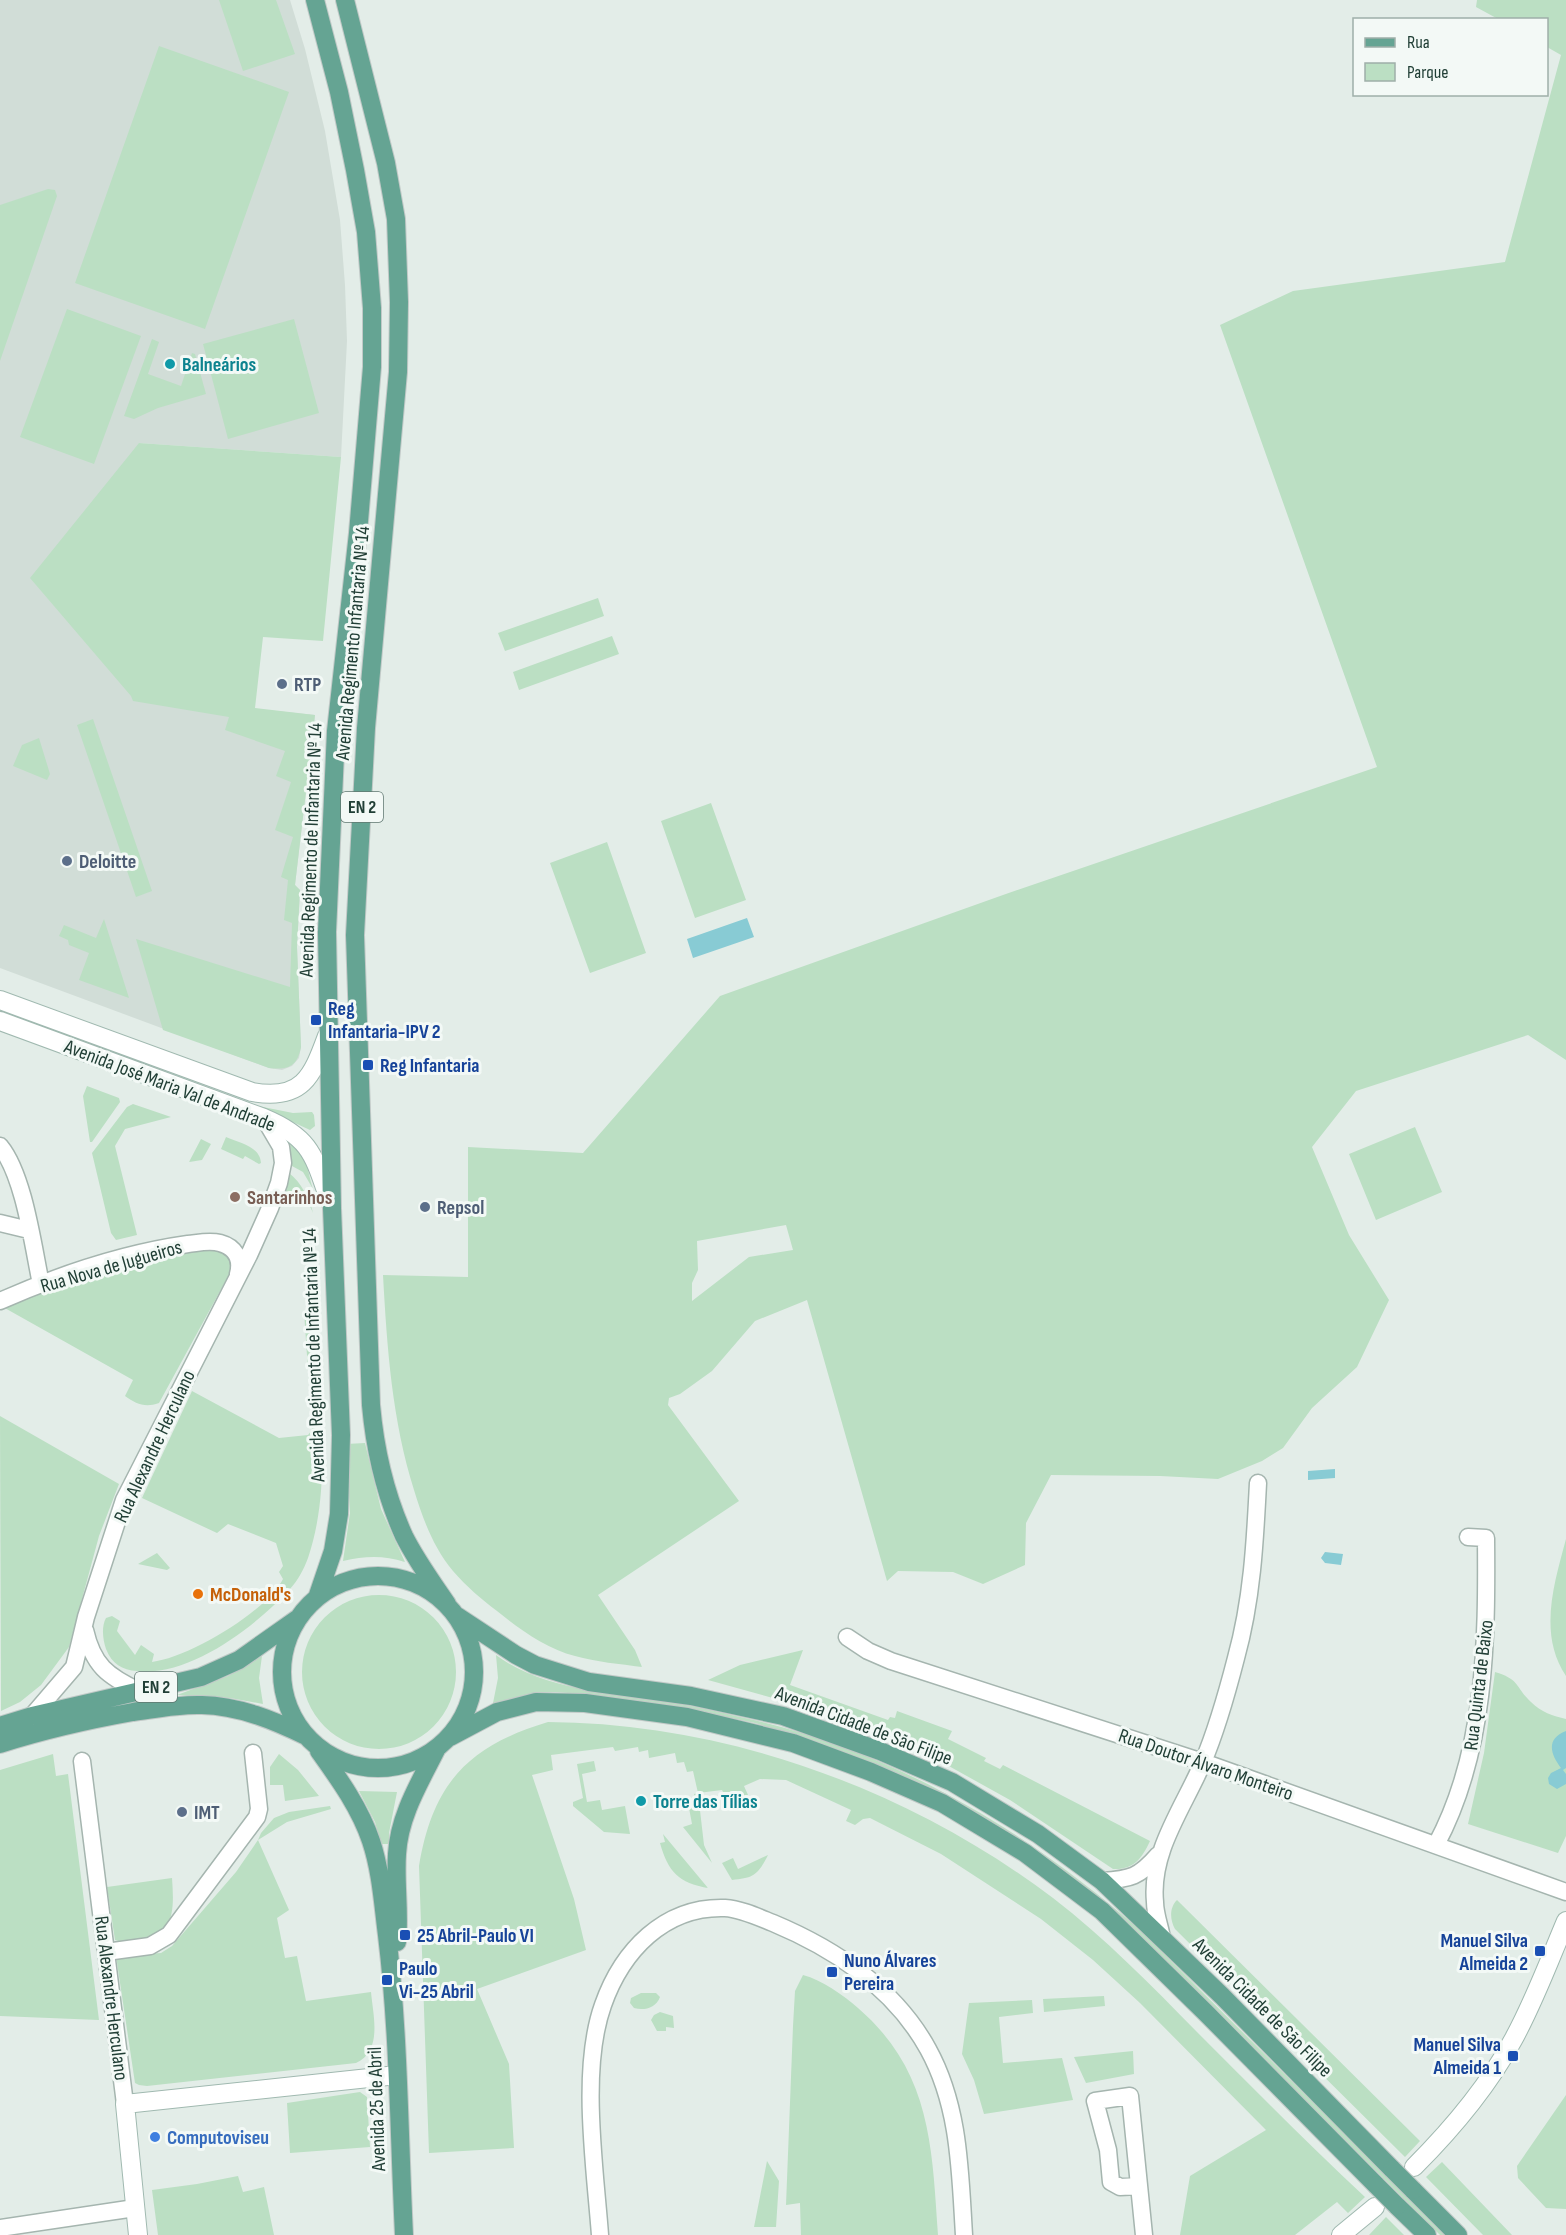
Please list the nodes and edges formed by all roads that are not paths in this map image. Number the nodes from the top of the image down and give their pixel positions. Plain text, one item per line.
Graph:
1 (315, 0) edge
2 (345, 0) edge
3 (0, 1000) edge
4 (0, 1021) edge
5 (327, 1036) junction
6 (264, 1118) junction
7 (0, 1146) edge
8 (332, 1208) junction
9 (0, 1223) edge
10 (29, 1230) junction
11 (238, 1274) junction
12 (41, 1284) junction
13 (0, 1301) edge
14 (1258, 1483) dead end
15 (1468, 1537) dead end
16 (317, 1598) junction
17 (452, 1610) junction
18 (298, 1618) junction
19 (84, 1625) junction
20 (847, 1637) dead end
21 (139, 1691) junction
22 (32, 1716) junction
23 (0, 1726) edge
24 (311, 1741) junction
25 (443, 1743) junction
26 (0, 1744) edge
27 (253, 1753) dead end
28 (82, 1761) dead end
29 (1203, 1762) junction
30 (1436, 1845) junction
31 (1162, 1850) junction
32 (1102, 1881) junction
33 (1566, 1892) edge
34 (1566, 1921) edge
35 (1162, 1938) junction
36 (106, 1952) junction
37 (392, 1981) junction
38 (397, 2074) junction
39 (125, 2104) junction
40 (1414, 2168) dead end
41 (1139, 2186) junction
42 (1375, 2206) dead end
43 (135, 2208) junction
44 (0, 2228) edge
45 (138, 2235) edge
46 (404, 2235) edge
47 (600, 2235) edge
48 (963, 2235) edge
49 (1144, 2235) edge
50 (1341, 2235) edge
51 (1427, 2235) edge
52 (1458, 2235) edge

1 - 5 main road, Avenida Regimento de Infantaria Nº 14 / EN 2
2 - 17 main road, Avenida Regimento Infantaria Nº 14 / EN 2
3 - 5 street, Avenida José Maria Val de Andrade
4 - 6 street, Avenida José Maria Val de Andrade
5 - 8 main road, Avenida Regimento de Infantaria Nº 14 / EN 2
6 - 8 street, Avenida José Maria Val de Andrade
6 - 11 street, Rua Alexandre Herculano
7 - 10 street
8 - 16 main road, Avenida Regimento de Infantaria Nº 14 / EN 2
9 - 10 street
10 - 12 street
11 - 12 street, Rua Nova de Jugueiros
11 - 19 street, Rua Alexandre Herculano
12 - 13 street, Rua Nova de Jugueiros
14 - 29 street
15 - 30 street, Rua Quinta de Baixo
16 - 17 main road, EN 2
16 - 18 main road, EN 2
17 - 25 main road, EN 2
17 - 32 main road, Avenida Cidade de São Filipe
18 - 21 main road, EN 2
18 - 24 main road, EN 2
19 - 21 street
19 - 22 street, Rua Alexandre Herculano
20 - 29 street, Rua Doutor Álvaro Monteiro
21 - 22 main road, EN 2
22 - 23 main road, EN 2
24 - 25 main road, EN 2
24 - 26 main road, EN 2
24 - 37 main road, Avenida 25 de Abril
25 - 37 main road, Avenida 25 de Abril
25 - 51 main road, bridge
27 - 36 street
28 - 36 street, Rua Alexandre Herculano
29 - 30 street, Rua Doutor Álvaro Monteiro
29 - 31 street
30 - 33 street, Rua Doutor Álvaro Monteiro
31 - 32 street
31 - 35 street
32 - 35 main road, Avenida Cidade de São Filipe
34 - 40 street
35 - 52 main road, Avenida Cidade de São Filipe, bridge
36 - 39 street, Rua Alexandre Herculano
37 - 38 main road, Avenida 25 de Abril
38 - 39 street
38 - 46 main road, Avenida 25 de Abril
39 - 43 street, Rua Alexandre Herculano
41 - 41 street
41 - 49 street
42 - 50 street
43 - 44 street
43 - 45 street, Rua Alexandre Herculano
47 - 48 street

